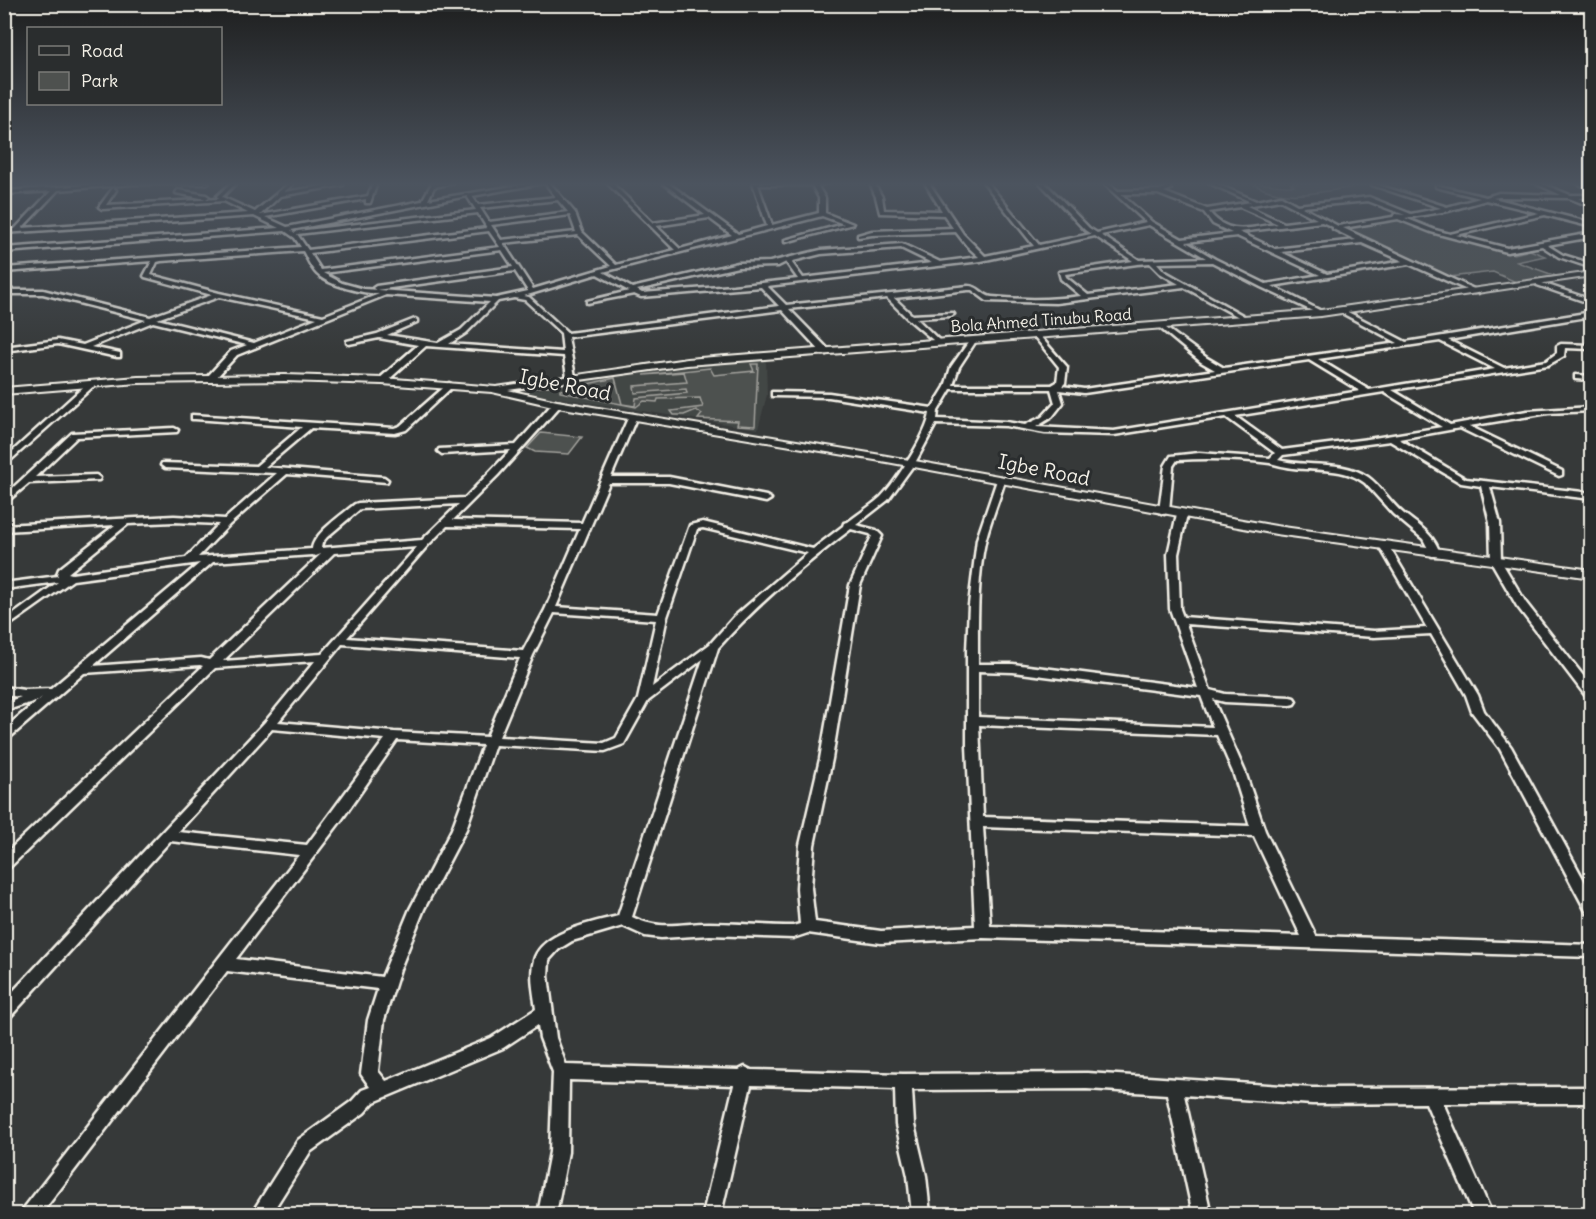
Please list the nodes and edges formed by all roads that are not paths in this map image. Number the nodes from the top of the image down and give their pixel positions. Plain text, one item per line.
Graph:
1 (164, 240) edge
2 (295, 240) edge
3 (377, 240) edge
4 (497, 240) edge
5 (531, 240) edge
6 (587, 240) edge
7 (667, 240) edge
8 (723, 240) edge
9 (791, 240) edge
10 (965, 240) edge
11 (1032, 240) edge
12 (1067, 240) edge
13 (1104, 240) edge
14 (1187, 240) edge
15 (1251, 240) edge
16 (1361, 240) joint
17 (1467, 240) edge
18 (1569, 240) edge
19 (1180, 241) joint
20 (500, 245) junction
21 (1544, 245) junction
22 (1037, 246) junction
23 (303, 249) junction
24 (4, 250) edge
25 (679, 251) junction
26 (1273, 251) junction
27 (809, 254) junction
28 (984, 258) junction
29 (154, 260) junction
30 (1213, 260) junction
31 (790, 262) junction
32 (1137, 262) junction
33 (1411, 262) junction
34 (1153, 263) junction
35 (940, 265) junction
36 (1592, 266) edge
37 (615, 267) junction
38 (515, 269) junction
39 (4, 270) edge
40 (319, 272) junction
41 (598, 272) junction
42 (1592, 274) edge
43 (1325, 275) junction
44 (801, 279) junction
45 (762, 284) junction
46 (1539, 284) junction
47 (1186, 285) junction
48 (1263, 286) junction
49 (359, 290) junction
50 (633, 291) junction
51 (4, 292) edge
52 (1476, 292) junction
53 (387, 293) junction
54 (530, 294) junction
55 (218, 295) junction
56 (889, 297) junction
57 (1088, 298) junction
58 (496, 300) junction
59 (589, 302) dead end
60 (1592, 302) edge
61 (783, 307) junction
62 (1342, 311) junction
63 (1321, 313) junction
64 (951, 314) dead end
65 (1592, 314) edge
66 (909, 317) junction
67 (324, 318) junction
68 (150, 320) junction
69 (1248, 320) junction
70 (415, 321) dead end
71 (1162, 327) junction
72 (380, 336) junction
73 (565, 336) junction
74 (1037, 336) junction
75 (1441, 339) junction
76 (972, 341) junction
77 (349, 342) dead end
78 (939, 343) junction
79 (424, 344) junction
80 (452, 344) junction
81 (1404, 344) junction
82 (254, 345) junction
83 (1592, 347) edge
84 (83, 348) junction
85 (4, 349) edge
86 (826, 352) junction
87 (566, 354) junction
88 (117, 355) dead end
89 (1309, 357) junction
90 (1221, 370) junction
91 (1502, 370) junction
92 (571, 377) junction
93 (1578, 377) dead end
94 (211, 378) junction
95 (1592, 378) edge
96 (382, 381) junction
97 (92, 384) junction
98 (449, 385) junction
99 (948, 387) junction
100 (492, 389) junction
101 (1386, 390) junction
102 (1055, 391) junction
103 (4, 392) edge
104 (1367, 392) junction
105 (775, 394) dead end
106 (557, 404) junction
107 (1592, 409) edge
108 (1227, 414) junction
109 (633, 416) junction
110 (933, 416) junction
111 (195, 417) dead end
112 (1461, 425) junction
113 (308, 426) junction
114 (1026, 427) junction
115 (1448, 427) junction
116 (174, 430) dead end
117 (1390, 438) junction
118 (518, 447) junction
119 (442, 452) dead end
120 (1280, 453) junction
121 (1272, 461) junction
122 (912, 463) junction
123 (4, 464) edge
124 (165, 465) dead end
125 (258, 469) junction
126 (284, 472) junction
127 (1559, 473) dead end
128 (96, 478) dead end
129 (25, 480) junction
130 (384, 480) dead end
131 (605, 480) junction
132 (1001, 480) junction
133 (1485, 485) junction
134 (1592, 496) edge
135 (766, 499) dead end
136 (4, 501) edge
137 (465, 501) junction
138 (1164, 511) junction
139 (1182, 514) junction
140 (125, 522) junction
141 (227, 522) junction
142 (447, 523) junction
143 (848, 525) junction
144 (585, 526) junction
145 (4, 528) edge
146 (425, 543) junction
147 (1385, 547) junction
148 (330, 551) junction
149 (815, 552) junction
150 (316, 553) junction
151 (1435, 554) junction
152 (210, 560) junction
153 (189, 561) junction
154 (1496, 561) junction
155 (1592, 574) edge
156 (71, 577) junction
157 (4, 586) edge
158 (550, 610) junction
159 (662, 617) junction
160 (1180, 620) junction
161 (4, 626) edge
162 (1434, 631) junction
163 (340, 641) junction
164 (714, 646) junction
165 (527, 655) junction
166 (325, 657) junction
167 (210, 665) junction
168 (973, 667) junction
169 (80, 670) junction
170 (4, 691) edge
171 (55, 693) junction
172 (1205, 693) junction
173 (41, 694) junction
174 (1592, 696) edge
175 (644, 699) junction
176 (1290, 701) dead end
177 (4, 707) edge
178 (974, 722) junction
179 (269, 725) junction
180 (1220, 731) junction
181 (4, 736) edge
182 (394, 736) junction
183 (494, 740) junction
184 (976, 822) junction
185 (1258, 831) junction
186 (166, 836) junction
187 (309, 851) junction
188 (4, 864) edge
189 (1592, 909) edge
190 (624, 920) junction
191 (808, 927) junction
192 (983, 932) junction
193 (1311, 942) junction
194 (1592, 951) edge
195 (224, 964) junction
196 (387, 984) junction
197 (4, 1011) edge
198 (545, 1012) junction
199 (561, 1072) junction
200 (745, 1076) junction
201 (903, 1082) junction
202 (1173, 1087) junction
203 (382, 1088) junction
204 (1592, 1095) edge
205 (1431, 1096) junction
206 (30, 1215) edge
207 (261, 1215) edge
208 (547, 1215) edge
209 (712, 1215) edge
210 (921, 1215) edge
211 (1202, 1215) edge
212 (1483, 1215) edge

1 - 24 street
2 - 23 street
3 - 23 street
4 - 20 street
5 - 20 street
6 - 37 street
7 - 25 street
8 - 25 street
9 - 27 street
10 - 28 street
11 - 22 street
12 - 22 street
13 - 32 street
14 - 19 street
15 - 26 street
16 - 26 street
16 - 33 street
17 - 21 street
18 - 21 street
19 - 30 street
20 - 38 street
20 - 40 street
21 - 36 street
22 - 28 street
23 - 29 street
23 - 40 street
25 - 37 street
26 - 43 street
27 - 31 street
27 - 35 street
28 - 35 street
29 - 39 street
29 - 55 street
30 - 34 street
30 - 48 street
31 - 44 street
31 - 50 street
32 - 34 street
32 - 57 street
33 - 43 street
33 - 52 street
34 - 47 street
35 - 44 street
37 - 41 street
38 - 49 street
38 - 54 street
40 - 49 street
41 - 50 street
41 - 54 street
42 - 46 main road, Bola Ahmed Tinubu Road
43 - 48 street
44 - 45 street
45 - 50 street
45 - 61 street
46 - 52 main road, Bola Ahmed Tinubu Road
46 - 60 street
47 - 57 street
47 - 69 street
48 - 63 street
49 - 53 street
50 - 59 street
51 - 68 street
52 - 62 main road, Bola Ahmed Tinubu Road
53 - 58 street
53 - 67 street
54 - 58 street
54 - 73 street
55 - 67 street
55 - 68 street
56 - 57 street
56 - 61 street
56 - 66 street
58 - 80 street
61 - 73 street
61 - 86 street
62 - 63 main road, Bola Ahmed Tinubu Road
62 - 81 street
63 - 69 main road, Bola Ahmed Tinubu Road
64 - 66 street
65 - 75 street
66 - 78 street
67 - 82 street
68 - 82 street
68 - 84 street
69 - 71 main road, Bola Ahmed Tinubu Road
70 - 72 street
71 - 74 main road, Bola Ahmed Tinubu Road
71 - 90 street
72 - 77 street
72 - 79 street
73 - 87 street
74 - 76 main road, Bola Ahmed Tinubu Road
74 - 102 street
75 - 81 street
75 - 91 street
76 - 78 main road, Bola Ahmed Tinubu Road
76 - 99 street
78 - 86 main road, Bola Ahmed Tinubu Road
79 - 80 street
79 - 96 street
80 - 87 street
81 - 89 street
82 - 94 street
83 - 91 street
84 - 85 street
84 - 88 street
86 - 92 main road, Bola Ahmed Tinubu Road
87 - 92 street
89 - 90 street
89 - 104 street
90 - 102 street
91 - 101 street
92 - 100 main road, Bola Ahmed Tinubu Road
93 - 95 street
94 - 96 main road
94 - 97 main road
96 - 98 main road
97 - 103 main road
97 - 123 street
98 - 100 main road
98 - 113 street
99 - 102 street
99 - 110 street
100 - 106 main road, Igbe Road
101 - 104 street
101 - 115 street
102 - 114 street
104 - 108 street
105 - 110 street
106 - 109 main road, Igbe Road
106 - 118 street
107 - 112 street
108 - 114 street
108 - 120 street
109 - 122 main road, Igbe Road
109 - 131 street
110 - 114 street
110 - 122 street
111 - 113 street
112 - 115 street
112 - 127 street
113 - 125 street
115 - 117 street
116 - 129 street
117 - 120 street
117 - 133 street
118 - 119 street
118 - 137 street
120 - 121 street
121 - 138 street
121 - 151 street
122 - 132 main road, Igbe Road
122 - 143 street
124 - 125 street
125 - 126 street
126 - 130 street
126 - 141 street
128 - 129 street
129 - 136 street
131 - 135 street
131 - 144 street
132 - 138 main road, Igbe Road
132 - 168 street
133 - 134 street
133 - 154 street
137 - 142 street
137 - 150 street
138 - 139 main road, Igbe Road
139 - 147 main road, Igbe Road
139 - 160 street
140 - 141 street
140 - 145 street
140 - 156 street
141 - 153 street
142 - 144 street
142 - 146 street
143 - 149 street
143 - 191 street
144 - 158 street
146 - 148 street
146 - 163 street
147 - 151 main road, Igbe Road
147 - 162 street
148 - 150 street
148 - 167 street
149 - 159 street
149 - 164 street
150 - 152 street
151 - 154 main road, Igbe Road
152 - 153 street
152 - 169 street
153 - 156 street
154 - 155 main road, Igbe Road
154 - 174 street
156 - 157 street
156 - 161 street
158 - 159 street
158 - 165 street
159 - 175 street
160 - 162 street
160 - 172 street
162 - 189 street
163 - 165 street
163 - 166 street
164 - 175 street
164 - 190 street
165 - 183 street
166 - 167 street
166 - 179 street
167 - 169 street
167 - 188 street
168 - 172 street
168 - 178 street
169 - 171 street
170 - 173 street
171 - 173 street
171 - 181 street
172 - 176 street
172 - 180 street
173 - 177 street
175 - 183 street
178 - 180 street
178 - 184 street
179 - 182 street
179 - 186 street
180 - 185 street
182 - 183 street
182 - 187 street
183 - 196 street
184 - 185 street
184 - 192 street
185 - 193 street
186 - 187 street
186 - 197 street
187 - 195 street
190 - 191 street
190 - 198 street
191 - 192 street
192 - 193 street
193 - 194 street
195 - 196 street
195 - 206 street
196 - 203 street
198 - 199 street
198 - 203 street
199 - 200 street
199 - 208 street
200 - 201 street
200 - 209 street
201 - 202 street
201 - 210 street
202 - 205 street
202 - 211 street
203 - 207 street
204 - 205 street
205 - 212 street

